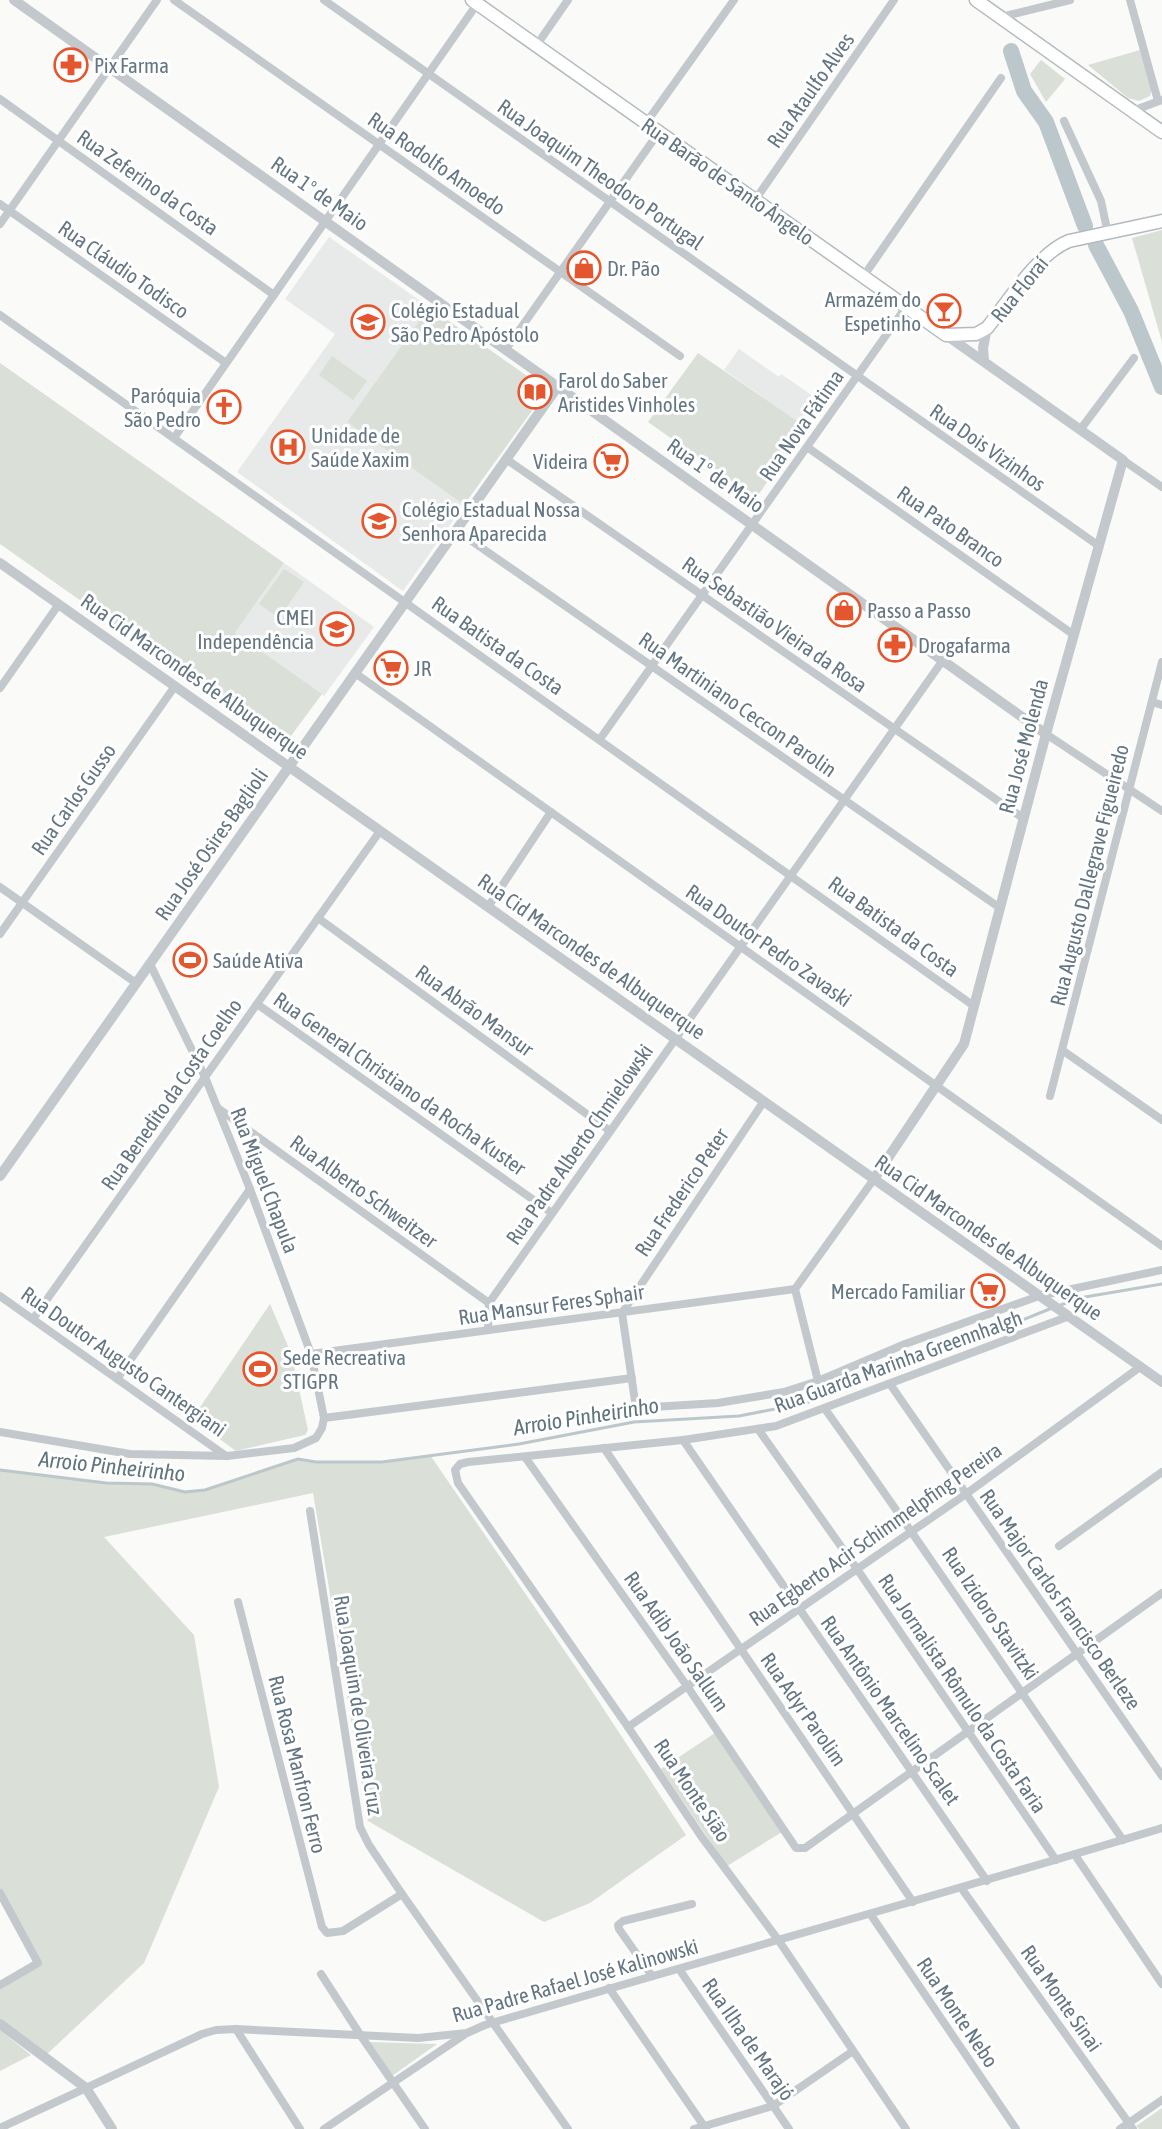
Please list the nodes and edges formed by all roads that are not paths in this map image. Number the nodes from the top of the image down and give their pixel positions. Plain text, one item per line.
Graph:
1 (14, 0) edge
2 (157, 0) edge
3 (174, 0) edge
4 (324, 0) edge
5 (568, 0) edge
6 (734, 0) edge
7 (894, 0) edge
8 (976, 0) edge
9 (1070, 0) edge
10 (1130, 0) edge
11 (475, 2) edge
12 (1001, 17) junction
13 (536, 45) junction
14 (109, 68) junction
15 (428, 74) junction
16 (1001, 78) dead end
17 (0, 99) edge
18 (1160, 100) edge
19 (1132, 111) junction
20 (1064, 121) dead end
21 (646, 123) junction
22 (659, 132) junction
23 (1162, 132) edge
24 (58, 140) junction
25 (379, 144) junction
26 (755, 200) junction
27 (610, 202) junction
28 (0, 204) edge
29 (9, 210) junction
30 (326, 221) junction
31 (1162, 221) edge
32 (0, 224) edge
33 (1108, 234) junction
34 (561, 272) junction
35 (863, 277) junction
36 (274, 295) junction
37 (906, 307) junction
38 (0, 315) edge
39 (987, 328) junction
40 (946, 335) junction
41 (506, 350) junction
42 (680, 356) dead end
43 (1134, 357) dead end
44 (984, 361) junction
45 (226, 363) junction
46 (857, 377) junction
47 (558, 386) junction
48 (1080, 430) junction
49 (174, 438) junction
50 (807, 447) junction
51 (506, 459) junction
52 (1123, 460) junction
53 (1162, 487) edge
54 (752, 525) junction
55 (456, 530) junction
56 (1099, 546) junction
57 (0, 562) edge
58 (703, 594) junction
59 (405, 602) junction
60 (59, 604) junction
61 (1074, 635) junction
62 (943, 660) junction
63 (1162, 662) edge
64 (652, 666) junction
65 (355, 673) junction
66 (175, 686) junction
67 (0, 688) edge
68 (1152, 702) junction
69 (1162, 705) edge
70 (894, 730) junction
71 (1046, 734) junction
72 (600, 739) junction
73 (289, 767) junction
74 (1129, 790) junction
75 (845, 800) junction
76 (1162, 811) edge
77 (551, 812) junction
78 (1023, 818) junction
79 (380, 831) junction
80 (792, 875) junction
81 (0, 887) edge
82 (22, 903) junction
83 (488, 907) junction
84 (1000, 908) junction
85 (318, 918) junction
86 (0, 934) edge
87 (741, 947) junction
88 (150, 964) junction
89 (136, 983) junction
90 (257, 1004) junction
91 (974, 1006) junction
92 (676, 1039) junction
93 (1062, 1050) junction
94 (205, 1077) junction
95 (936, 1086) junction
96 (1050, 1096) dead end
97 (764, 1101) junction
98 (218, 1108) junction
99 (1162, 1120) edge
100 (610, 1131) junction
101 (0, 1176) edge
102 (874, 1179) junction
103 (250, 1189) junction
104 (552, 1213) junction
105 (1162, 1246) edge
106 (1162, 1269) edge
107 (795, 1289) junction
108 (0, 1296) edge
109 (1042, 1298) junction
110 (489, 1303) junction
111 (621, 1312) junction
112 (1066, 1316) junction
113 (33, 1319) junction
114 (488, 1330) junction
115 (311, 1354) junction
116 (1140, 1367) junction
117 (117, 1378) junction
118 (632, 1378) junction
119 (818, 1381) junction
120 (1162, 1382) edge
121 (890, 1384) junction
122 (825, 1409) junction
123 (324, 1418) junction
124 (758, 1429) junction
125 (0, 1432) edge
126 (683, 1440) junction
127 (604, 1448) junction
128 (227, 1456) junction
129 (525, 1457) junction
130 (455, 1470) joint
131 (1162, 1472) edge
132 (966, 1494) junction
133 (310, 1511) dead end
134 (912, 1531) junction
135 (1059, 1546) dead end
136 (857, 1569) junction
137 (1162, 1593) edge
138 (238, 1602) dead end
139 (799, 1609) junction
140 (741, 1649) junction
141 (1077, 1653) junction
142 (687, 1686) junction
143 (1021, 1694) junction
144 (628, 1727) junction
145 (967, 1732) junction
146 (912, 1771) junction
147 (1162, 1776) edge
148 (854, 1813) junction
149 (1162, 1828) edge
150 (1123, 1840) junction
151 (1075, 1855) junction
152 (1056, 1860) junction
153 (987, 1881) junction
154 (962, 1889) junction
155 (0, 1893) edge
156 (402, 1894) junction
157 (913, 1902) junction
158 (692, 1904) dead end
159 (871, 1914) junction
160 (778, 1941) junction
161 (679, 1969) junction
162 (321, 1974) dead end
163 (652, 1976) junction
164 (1162, 1984) edge
165 (0, 1985) edge
166 (609, 1988) junction
167 (493, 2022) junction
168 (0, 2024) edge
169 (236, 2029) junction
170 (467, 2033) junction
171 (361, 2036) junction
172 (853, 2051) junction
173 (393, 2081) junction
174 (86, 2088) junction
175 (1162, 2100) edge
176 (773, 2106) junction
177 (1131, 2126) edge
178 (0, 2128) edge
179 (705, 2128) edge
180 (112, 2129) edge
181 (300, 2129) edge
182 (324, 2129) edge
183 (425, 2129) edge
184 (568, 2129) edge
185 (694, 2129) edge
186 (789, 2129) edge
187 (906, 2129) edge
188 (1016, 2129) edge
189 (1120, 2129) edge

1 - 14 street, Rua 1º de Maio
2 - 14 street
3 - 25 street, Rua Rodolfo Amoedo
4 - 15 street, Rua Joaquim Theodoro Portugal
5 - 13 street
6 - 21 street
7 - 26 street, Rua Ataulfo Alves
8 - 12 main road
9 - 12 street
10 - 18 street
11 - 13 main road, Rua Barão de Santo Ângelo
11 - 15 street
12 - 19 main road
13 - 21 main road, Rua Barão de Santo Ângelo
14 - 24 street
14 - 30 street, Rua 1º de Maio
15 - 25 street
15 - 27 street, Rua Joaquim Theodoro Portugal
16 - 35 street
17 - 24 street, Rua Zeferino da Costa
18 - 19 street
19 - 23 main road
20 - 33 street
21 - 22 main road, Rua Barão de Santo Ângelo
22 - 26 main road, Rua Barão de Santo Ângelo
22 - 27 street
24 - 29 street
24 - 36 street, Rua Zeferino da Costa
25 - 30 street
25 - 34 street, Rua Rodolfo Amoedo
26 - 35 main road, Rua Barão de Santo Ângelo
27 - 34 street
27 - 46 street, Rua Joaquim Theodoro Portugal
28 - 29 street, Rua Cláudio Todisco
29 - 32 street
29 - 45 street, Rua Cláudio Todisco
30 - 36 street
30 - 41 street, Rua 1º de Maio
31 - 33 main road, Rua Floraí
33 - 39 main road, Rua Floraí
34 - 41 street
34 - 42 street, Rua Rodolfo Amoedo
35 - 37 main road, Rua Barão de Santo Ângelo
36 - 45 street
37 - 40 main road, Rua Barão de Santo Ângelo
37 - 46 street, Rua Nova Fátima
38 - 49 street, Rua Batista da Costa
39 - 40 main road, Rua Floraí
39 - 44 street
40 - 44 street, Rua Barão de Santo Ângelo
41 - 47 street, Rua 1º de Maio
43 - 48 street
44 - 48 street, Rua Barão de Santo Ângelo
45 - 49 street
46 - 50 street, Rua Nova Fátima
46 - 56 street, Rua Dois Vizinhos
47 - 51 street, Rua José Osires Baglioli
47 - 54 street, Rua 1º de Maio
48 - 52 street, Rua Barão de Santo Ângelo
49 - 59 street, Rua Batista da Costa
50 - 54 street, Rua Nova Fátima
50 - 61 street, Rua Pato Branco
51 - 55 street, Rua José Osires Baglioli
51 - 58 street, Rua Sebastião Vieira da Rosa
52 - 53 street, Rua Barão de Santo Ângelo
52 - 56 street, Rua José Molenda
54 - 58 street, Rua Nova Fátima
54 - 62 street, Rua 1º de Maio
55 - 59 street, Rua José Osires Baglioli
55 - 64 street, Rua Martiniano Ceccon Parolin
56 - 61 street, Rua José Molenda
57 - 60 street, Rua Cid Marcondes de Albuquerque
58 - 64 street, Rua Nova Fátima
58 - 70 street, Rua Sebastião Vieira da Rosa
59 - 65 street, Rua José Osires Baglioli
59 - 72 street, Rua Batista da Costa
60 - 66 street, Rua Cid Marcondes de Albuquerque
60 - 67 street
61 - 71 street, Rua José Molenda
62 - 70 street, Rua Padre Alberto Chmielowski
62 - 71 street, Rua 1º de Maio
63 - 68 street, Rua Augusto Dallegrave Figueiredo
64 - 72 street, Rua Nova Fátima
64 - 75 street, Rua Martiniano Ceccon Parolin
65 - 73 street, Rua José Osires Baglioli
65 - 77 street, Rua Doutor Pedro Zavaski
66 - 73 street, Rua Cid Marcondes de Albuquerque
66 - 82 street, Rua Carlos Gusso
68 - 69 street
68 - 74 street, Rua Augusto Dallegrave Figueiredo
70 - 75 street, Rua Padre Alberto Chmielowski
70 - 78 street, Rua Sebastião Vieira da Rosa
71 - 74 street, Rua 1º de Maio
71 - 78 street, Rua José Molenda
72 - 80 street, Rua Batista da Costa
73 - 79 street, Rua Cid Marcondes de Albuquerque
73 - 88 street, Rua José Osires Baglioli
74 - 76 street, Rua 1º de Maio
74 - 93 street, Rua Augusto Dallegrave Figueiredo
75 - 80 street, Rua Padre Alberto Chmielowski
75 - 84 street, Rua Martiniano Ceccon Parolin
77 - 83 street
77 - 87 street, Rua Doutor Pedro Zavaski
78 - 84 street, Rua José Molenda
79 - 83 street, Rua Cid Marcondes de Albuquerque
79 - 85 street, Rua Benedito da Costa Coelho
80 - 87 street, Rua Padre Alberto Chmielowski
80 - 91 street, Rua Batista da Costa
81 - 82 street
82 - 86 street, Rua Carlos Gusso
82 - 89 street
83 - 92 street, Rua Cid Marcondes de Albuquerque
84 - 91 street, Rua José Molenda
85 - 90 street, Rua Benedito da Costa Coelho
85 - 100 street, Rua Abrão Mansur
87 - 92 street, Rua Padre Alberto Chmielowski
87 - 95 street, Rua Doutor Pedro Zavaski
88 - 89 street, Rua José Osires Baglioli
88 - 94 street, Rua Miguel Chapula
89 - 101 street, Rua José Osires Baglioli
90 - 94 street, Rua Benedito da Costa Coelho
90 - 104 street, Rua General Christiano da Rocha Kuster
91 - 95 street, Rua José Molenda
92 - 97 street, Rua Cid Marcondes de Albuquerque
92 - 100 street, Rua Padre Alberto Chmielowski
93 - 96 street, Rua Augusto Dallegrave Figueiredo
93 - 99 street
94 - 98 street, Rua Miguel Chapula
94 - 113 street, Rua Benedito da Costa Coelho
95 - 102 street
95 - 105 street, Rua Doutor Pedro Zavaski
97 - 102 street, Rua Cid Marcondes de Albuquerque
97 - 111 street, Rua Frederico Peter
98 - 103 street, Rua Miguel Chapula
98 - 110 street, Rua Alberto Schweitzer
100 - 104 street, Rua Padre Alberto Chmielowski
102 - 107 street
102 - 109 street, Rua Cid Marcondes de Albuquerque
103 - 115 street, Rua Miguel Chapula
103 - 117 street
104 - 110 street, Rua Padre Alberto Chmielowski
106 - 109 street, Rua Guarda Marinha Greennhalgh
107 - 111 street, Rua Mansur Feres Sphair
107 - 119 street
108 - 113 street, Rua Doutor Augusto Cantergiani
109 - 112 street, Rua Cid Marcondes de Albuquerque
109 - 119 street, Rua Guarda Marinha Greennhalgh
110 - 114 street
111 - 114 street, Rua Mansur Feres Sphair
111 - 118 street
112 - 116 street, Rua Cid Marcondes de Albuquerque
112 - 121 street, Rua Guarda Marinha Greennhalgh
113 - 117 street, Rua Doutor Augusto Cantergiani
114 - 115 street, Rua Mansur Feres Sphair
115 - 123 street, Rua Miguel Chapula
116 - 120 street, Rua Cid Marcondes de Albuquerque
116 - 132 street, Rua Egberto Acir Schimmelpfing Pereira
117 - 128 street, Rua Doutor Augusto Cantergiani
118 - 119 street, Rua Guarda Marinha Greennhalgh
118 - 123 street
121 - 122 street, Rua Guarda Marinha Greennhalgh
121 - 132 street, Rua Major Carlos Francisco Berleze
122 - 124 street, Rua Guarda Marinha Greennhalgh
122 - 134 street, Rua Izidoro Stavitzki
123 - 128 street
124 - 126 street, Rua Guarda Marinha Greennhalgh
124 - 136 street, Rua Jornalista Rômulo da Costa Faria
125 - 128 street
126 - 127 street, Rua Guarda Marinha Greennhalgh
126 - 139 street, Rua Antônio Marcelino Scalet
127 - 129 street, Rua Guarda Marinha Greennhalgh
127 - 140 street, Rua Adyr Parolim
129 - 130 street, Rua Guarda Marinha Greennhalgh
129 - 142 street, Rua Adib João Sallum
130 - 144 street, Rua Monte Sião
131 - 135 street
132 - 134 street, Rua Egberto Acir Schimmelpfing Pereira
132 - 141 street, Rua Major Carlos Francisco Berleze
133 - 156 street, Rua Joaquim de Oliveira Cruz
134 - 136 street, Rua Egberto Acir Schimmelpfing Pereira
134 - 143 street, Rua Izidoro Stavitzki
136 - 139 street, Rua Egberto Acir Schimmelpfing Pereira
136 - 145 street, Rua Jornalista Rômulo da Costa Faria
137 - 141 street
138 - 156 street, Rua Rosa Manfron Ferro
139 - 140 street, Rua Egberto Acir Schimmelpfing Pereira
139 - 146 street, Rua Antônio Marcelino Scalet
140 - 142 street, Rua Egberto Acir Schimmelpfing Pereira
140 - 148 street, Rua Adyr Parolim
141 - 143 street
141 - 147 street, Rua Major Carlos Francisco Berleze
142 - 144 street, Rua Egberto Acir Schimmelpfing Pereira
142 - 148 street, Rua Adib João Sallum
143 - 145 street
143 - 150 street, Rua Izidoro Stavitzki
144 - 160 street, Rua Monte Sião
145 - 146 street
145 - 152 street, Rua Jornalista Rômulo da Costa Faria
146 - 148 street
146 - 153 street, Rua Antônio Marcelino Scalet
148 - 157 street, Rua Adyr Parolim
149 - 150 street, Rua Padre Rafael José Kalinowski
150 - 151 street, Rua Padre Rafael José Kalinowski
151 - 152 street, Rua Padre Rafael José Kalinowski
151 - 164 street
152 - 153 street, Rua Padre Rafael José Kalinowski
153 - 154 street, Rua Padre Rafael José Kalinowski
154 - 157 street, Rua Padre Rafael José Kalinowski
154 - 177 street, Rua Monte Sinai
155 - 165 street
156 - 167 street, Rua Joaquim de Oliveira Cruz
157 - 159 street, Rua Padre Rafael José Kalinowski
158 - 163 street
159 - 160 street, Rua Padre Rafael José Kalinowski
159 - 188 street, Rua Monte Nebo
160 - 161 street, Rua Padre Rafael José Kalinowski
160 - 172 street, Rua Monte Sião
161 - 163 street, Rua Padre Rafael José Kalinowski
161 - 176 street, Rua Ilha de Marajó
162 - 171 street
163 - 166 street, Rua Padre Rafael José Kalinowski
166 - 167 street, Rua Padre Rafael José Kalinowski
166 - 179 street
167 - 170 street, Rua Padre Rafael José Kalinowski
167 - 184 street, Rua Joaquim de Oliveira Cruz
168 - 174 street
169 - 171 street, Rua Padre Rafael José Kalinowski
169 - 174 street, Rua Padre Rafael José Kalinowski
169 - 181 street
170 - 171 street, Rua Padre Rafael José Kalinowski
170 - 173 street
171 - 173 street
172 - 176 street
172 - 187 street, Rua Monte Sião
173 - 182 street
173 - 183 street
174 - 178 street, Rua Padre Rafael José Kalinowski
174 - 180 street
175 - 177 street
176 - 179 street
176 - 186 street, Rua Ilha de Marajó
177 - 189 street
179 - 185 street

